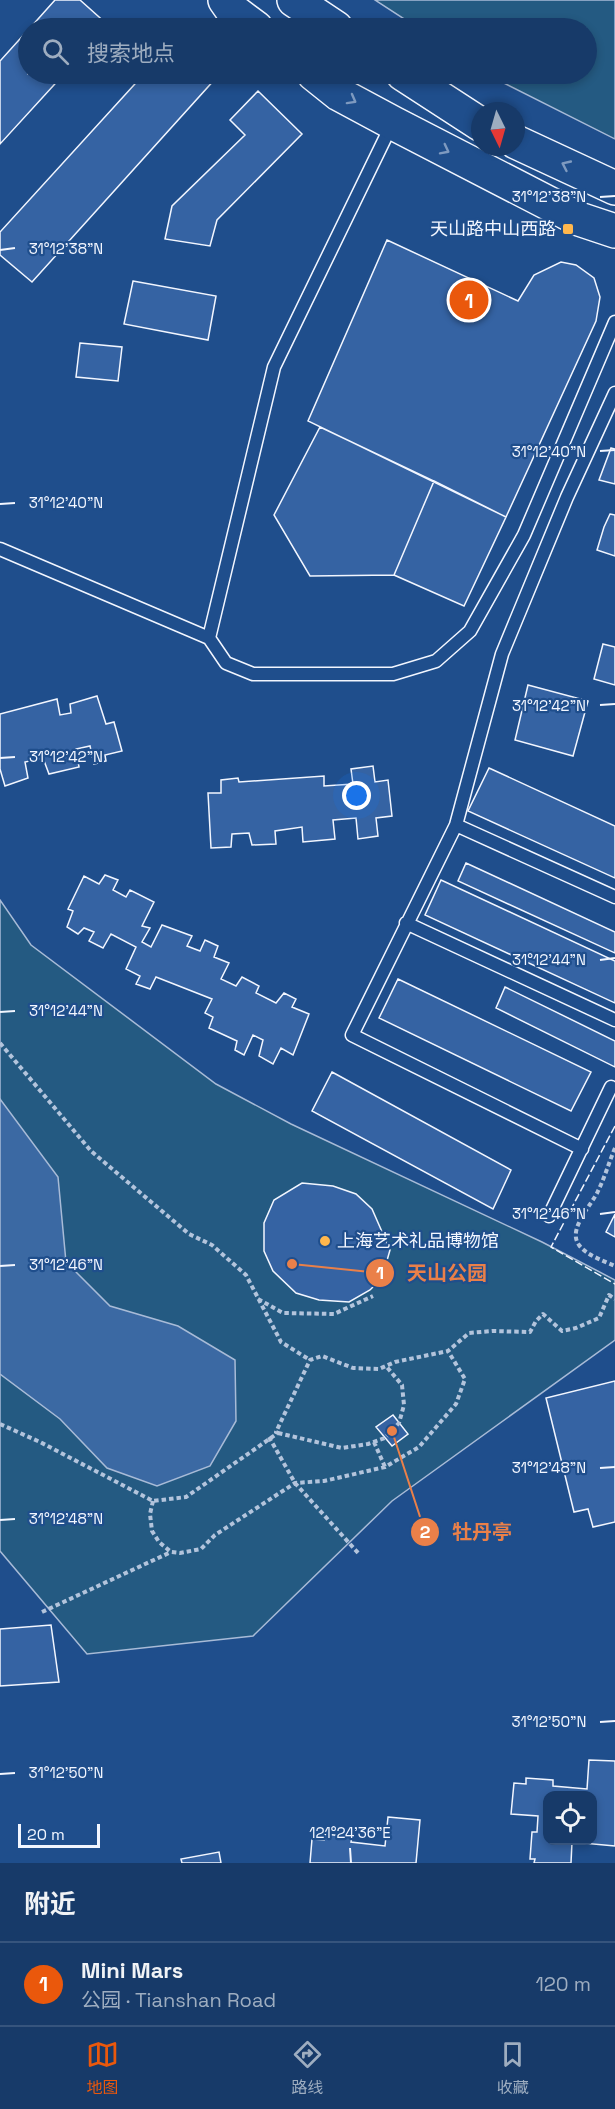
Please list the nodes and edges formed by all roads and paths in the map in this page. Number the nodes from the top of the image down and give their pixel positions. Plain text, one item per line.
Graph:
1 (225, 0) edge
2 (294, 0) edge
3 (243, 18) edge
4 (321, 18) edge
5 (326, 84) edge
6 (418, 84) edge
7 (471, 118) edge
8 (393, 123) junction
9 (525, 146) edge
10 (615, 188) edge
11 (615, 231) edge
12 (615, 322) edge
13 (615, 393) edge
14 (0, 549) edge
15 (209, 638) junction
16 (456, 825) junction
17 (615, 897) edge
18 (406, 923) junction
19 (615, 1020) edge
20 (0, 1043) edge
21 (611, 1087) dead end
22 (615, 1148) edge
23 (582, 1149) junction
24 (549, 1216) dead end
25 (615, 1266) edge
26 (373, 1296) dead end
27 (257, 1299) junction
28 (615, 1299) edge
29 (448, 1351) junction
30 (310, 1360) junction
31 (386, 1366) junction
32 (0, 1424) edge
33 (278, 1433) junction
34 (269, 1437) junction
35 (374, 1442) junction
36 (385, 1467) junction
37 (295, 1482) junction
38 (153, 1501) junction
39 (171, 1552) junction
40 (358, 1554) dead end
41 (42, 1612) dead end

1 - 3 main road
2 - 4 main road
5 -> 8 main road
6 - 7 main road
8 -> 11 main road
8 - 15 lane
10 -> 9 main road
12 - 15 lane
13 - 16 lane
14 - 15 lane
16 - 17 lane
16 - 18 lane
18 - 19 lane
18 - 23 lane
20 - 27 path
21 - 23 lane
22 - 25 path
23 - 24 lane
26 - 27 path
27 - 30 path
28 - 29 path
29 - 31 path
29 - 36 path
30 - 31 path
30 - 33 path
31 - 35 path
32 - 38 path
33 - 34 path
33 - 35 path
34 - 37 path
34 - 38 path
35 - 36 path
36 - 37 path
37 - 39 path
37 - 40 path
38 - 39 path
39 - 41 path

